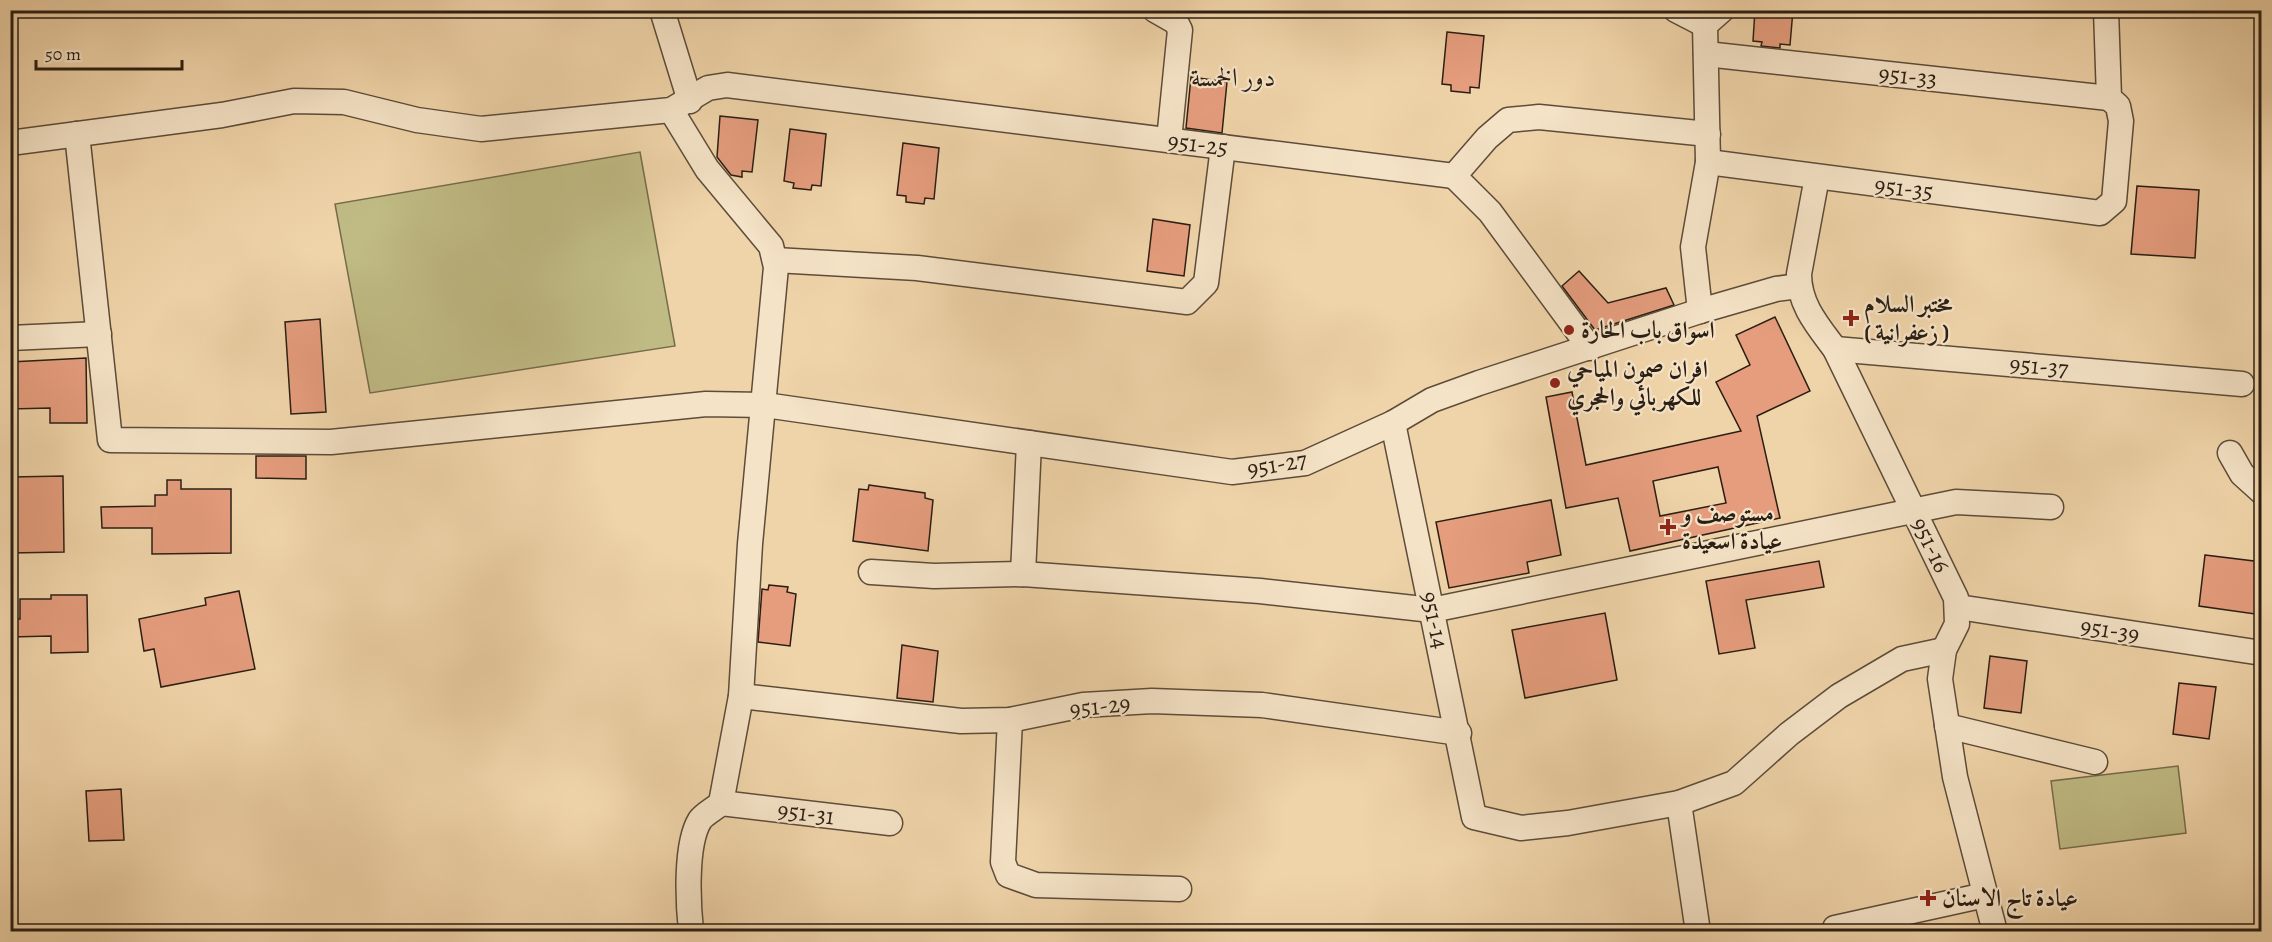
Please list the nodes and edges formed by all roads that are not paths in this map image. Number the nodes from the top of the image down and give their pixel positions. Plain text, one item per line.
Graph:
1 (662, 10) edge
2 (1155, 10) edge
3 (1676, 10) edge
4 (2106, 10) edge
5 (1714, 18) edge
6 (1706, 54) junction
7 (2109, 98) junction
8 (681, 105) junction
9 (77, 134) junction
10 (1708, 134) junction
11 (1168, 140) junction
12 (10, 143) edge
13 (1223, 147) junction
14 (1708, 162) junction
15 (1454, 176) junction
16 (1817, 177) junction
17 (775, 260) junction
18 (1799, 286) junction
19 (1700, 311) junction
20 (99, 334) junction
21 (10, 338) edge
22 (1590, 348) junction
23 (1835, 349) junction
24 (2242, 384) dead end
25 (765, 405) junction
26 (1393, 423) junction
27 (1029, 443) junction
28 (2230, 453) dead end
29 (2262, 492) edge
30 (2051, 507) dead end
31 (1914, 510) junction
32 (871, 572) dead end
33 (1023, 574) junction
34 (1958, 607) junction
35 (1432, 610) junction
36 (1944, 650) junction
37 (2262, 653) edge
38 (741, 696) junction
39 (1010, 720) junction
40 (1947, 726) junction
41 (1459, 733) junction
42 (2095, 762) dead end
43 (721, 803) junction
44 (1679, 803) junction
45 (890, 823) dead end
46 (1179, 889) dead end
47 (1985, 895) junction
48 (1835, 928) dead end
49 (691, 931) edge
50 (1698, 932) edge
51 (1995, 932) edge

1 - 8 street
2 - 11 street
3 - 5 street
4 - 7 street
5 - 6 street
6 - 7 street, 951-33
6 - 10 street
7 - 16 street, 951-35
8 - 9 street
8 - 11 street, 951-25
8 - 17 street
9 - 12 street
9 - 20 street
10 - 14 street
10 - 15 street
11 - 13 street, 951-25
13 - 15 street, 951-25
13 - 17 street
14 - 16 street, 951-35
14 - 19 street
15 - 22 street
16 - 18 street, 951-16
17 - 25 street
18 - 19 street, 951-27
18 - 23 street, 951-16
19 - 22 street, 951-27
20 - 21 street
20 - 25 street, 951-27
22 - 26 street, 951-27
23 - 24 street, 951-37
23 - 31 street, 951-16
25 - 27 street, 951-27
25 - 38 street
26 - 27 street, 951-27
26 - 35 street, 951-14
27 - 33 street
28 - 29 street
30 - 31 street
31 - 34 street, 951-16
31 - 35 street
32 - 33 street
33 - 35 street
34 - 36 street
34 - 37 street, 951-39
35 - 41 street, 951-14
36 - 40 street
36 - 44 street
38 - 39 street, 951-29
38 - 43 street
39 - 41 street, 951-29
39 - 46 street
40 - 42 street
40 - 47 street
41 - 44 street, 951-14
43 - 45 street, 951-31
43 - 49 street
44 - 50 street
47 - 48 street
47 - 51 street

